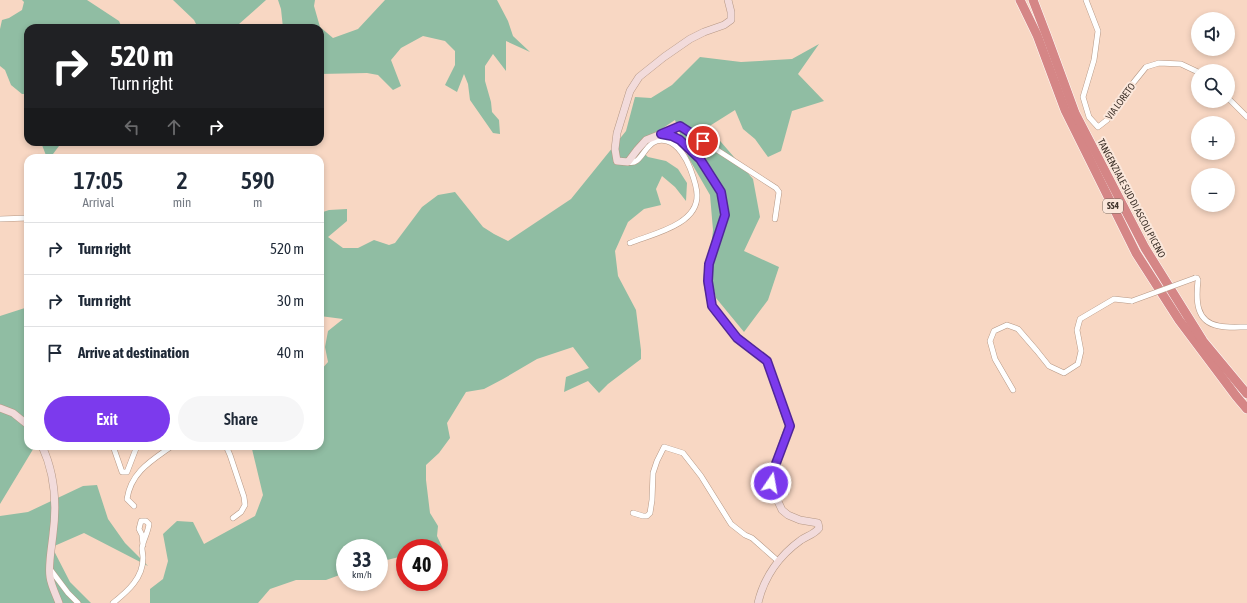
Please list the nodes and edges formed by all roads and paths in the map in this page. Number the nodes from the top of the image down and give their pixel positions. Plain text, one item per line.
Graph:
1 (728, 0) edge
2 (1020, 0) edge
3 (1032, 0) edge
4 (1086, 0) edge
5 (1191, 69) edge
6 (1235, 105) edge
7 (1247, 117) edge
8 (661, 134) junction
9 (628, 162) junction
10 (24, 218) edge
11 (0, 219) edge
12 (775, 219) dead end
13 (630, 243) dead end
14 (1247, 327) edge
15 (1013, 390) dead end
16 (1242, 393) edge
17 (0, 408) edge
18 (1247, 409) edge
19 (24, 421) edge
20 (44, 450) edge
21 (114, 450) edge
22 (135, 450) edge
23 (167, 450) edge
24 (228, 450) edge
25 (134, 506) dead end
26 (633, 512) dead end
27 (233, 518) dead end
28 (143, 545) dead end
29 (778, 561) junction
30 (50, 569) junction
31 (59, 603) edge
32 (78, 603) edge
33 (113, 603) edge
34 (758, 603) edge

1 - 9 street
2 - 16 highway, TANGENZIALE SUD DI ASCOLI PICENO / SS4
3 - 16 highway, TANGENZIALE SUD DI ASCOLI PICENO / SS4
4 - 5 street, VIA LORETO
6 - 7 street
8 - 9 street
8 - 12 street
8 - 29 street
9 - 13 street
10 - 11 street
14 - 15 street, bridge
16 - 18 highway
17 - 19 street
20 - 30 street
21 - 22 street
23 - 25 street
24 - 27 street
26 - 29 street
28 - 33 street
29 - 34 street
30 - 31 street
30 - 32 street

